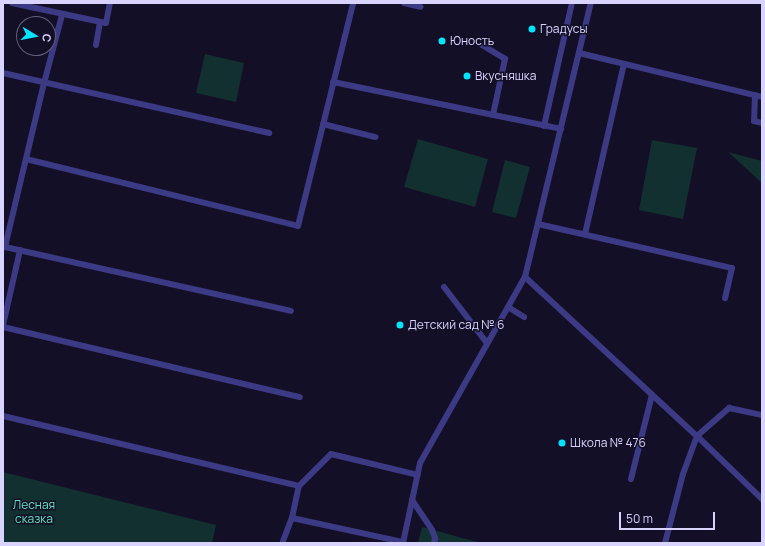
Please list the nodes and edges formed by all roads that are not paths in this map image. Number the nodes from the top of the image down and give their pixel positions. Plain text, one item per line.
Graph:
1 (12, 3) edge
2 (110, 3) edge
3 (353, 3) edge
4 (404, 3) edge
5 (572, 3) edge
6 (591, 3) edge
7 (420, 7) dead end
8 (62, 15) junction
9 (100, 22) junction
10 (96, 45) dead end
11 (482, 45) dead end
12 (579, 53) junction
13 (624, 64) junction
14 (3, 73) edge
15 (333, 82) junction
16 (44, 83) junction
17 (759, 96) edge
18 (493, 115) junction
19 (762, 123) edge
20 (323, 124) junction
21 (544, 126) junction
22 (561, 129) junction
23 (269, 133) dead end
24 (375, 137) dead end
25 (26, 159) junction
26 (538, 224) junction
27 (585, 234) junction
28 (20, 250) junction
29 (525, 278) junction
30 (444, 287) dead end
31 (726, 298) dead end
32 (508, 307) junction
33 (291, 311) dead end
34 (524, 317) dead end
35 (3, 326) edge
36 (487, 343) junction
37 (652, 395) junction
38 (300, 397) dead end
39 (762, 415) edge
40 (3, 416) edge
41 (697, 436) junction
42 (418, 475) junction
43 (631, 479) dead end
44 (299, 486) junction
45 (762, 499) edge
46 (412, 500) junction
47 (292, 518) junction
48 (283, 541) dead end
49 (403, 543) edge
50 (434, 543) edge
51 (665, 543) edge

1 - 8 lane
2 - 9 lane
3 - 15 lane
4 - 7 lane
5 - 21 lane
6 - 12 lane
8 - 9 lane
8 - 16 lane
9 - 10 lane
11 - 18 lane
12 - 13 lane
12 - 22 lane
13 - 17 lane
13 - 27 lane
14 - 16 lane
15 - 18 lane
15 - 20 lane
16 - 23 lane
16 - 25 lane
17 - 19 lane
18 - 21 lane
20 - 24 lane
20 - 25 lane
21 - 22 lane
22 - 26 lane
25 - 28 lane
26 - 27 lane
26 - 29 lane
27 - 31 lane
28 - 33 lane
28 - 35 lane
29 - 32 lane
29 - 37 lane
30 - 36 lane
32 - 34 lane
32 - 36 lane
35 - 38 lane
36 - 42 lane
37 - 41 lane
37 - 43 lane
39 - 41 lane
40 - 44 lane
41 - 45 lane
41 - 51 lane
42 - 44 lane
42 - 46 lane
44 - 47 lane
46 - 49 lane
46 - 50 lane
47 - 48 lane
47 - 49 lane

